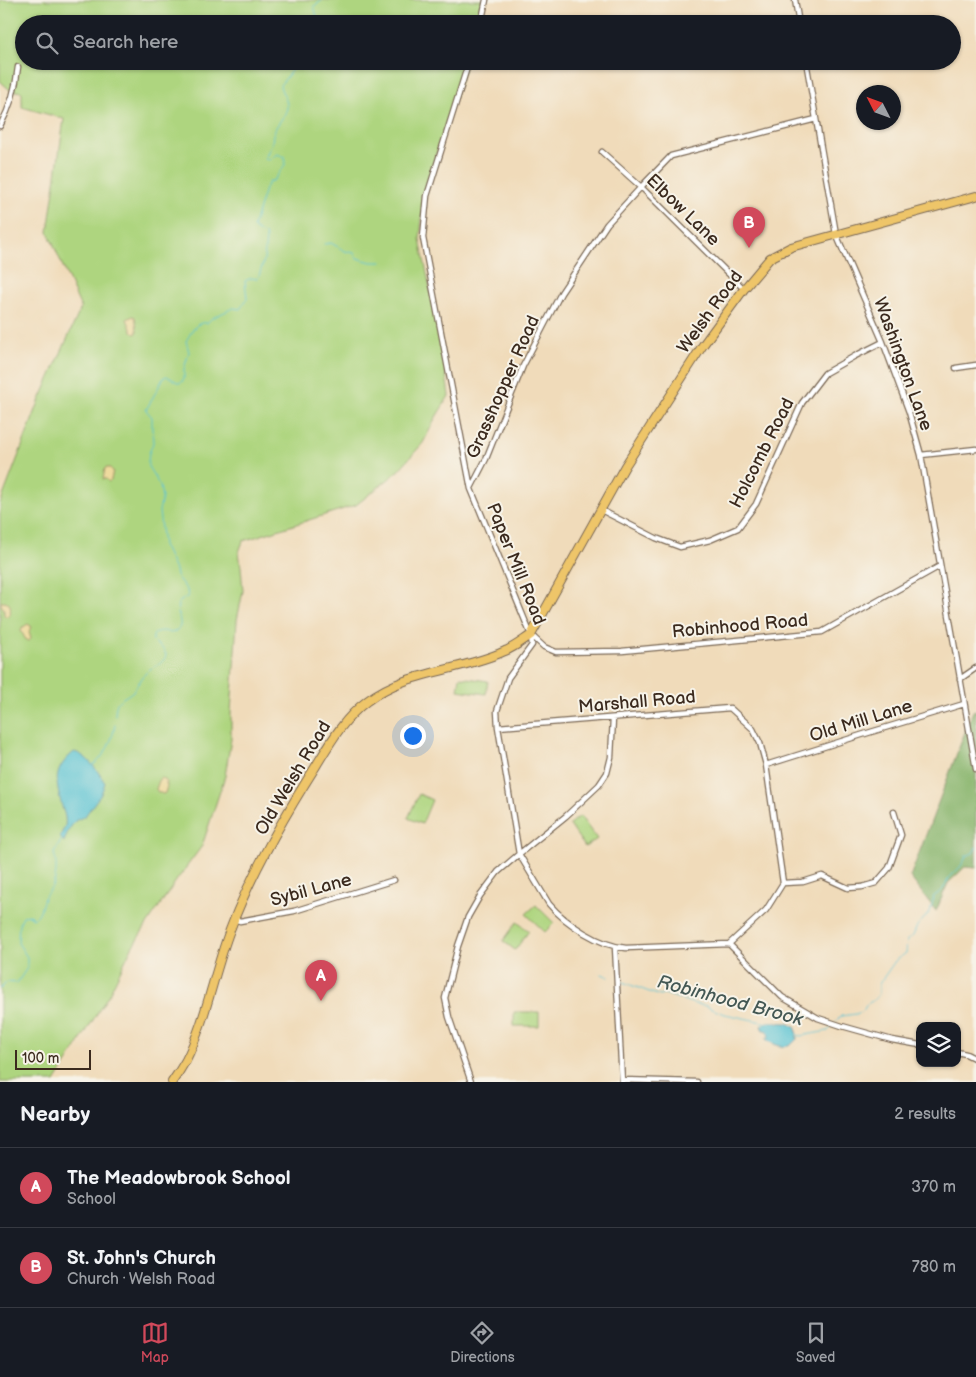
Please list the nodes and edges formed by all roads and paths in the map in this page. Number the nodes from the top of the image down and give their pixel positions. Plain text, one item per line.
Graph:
1 (486, 0) edge
2 (795, 0) edge
3 (483, 15) edge
4 (798, 15) edge
5 (18, 70) edge
6 (466, 70) edge
7 (808, 70) edge
8 (816, 119) junction
9 (0, 126) edge
10 (602, 152) dead end
11 (641, 187) junction
12 (976, 196) edge
13 (836, 234) junction
14 (744, 289) junction
15 (883, 342) junction
16 (976, 365) edge
17 (956, 368) dead end
18 (976, 448) edge
19 (921, 455) junction
20 (624, 466) joint
21 (471, 489) junction
22 (601, 510) junction
23 (940, 566) junction
24 (531, 635) junction
25 (976, 668) edge
26 (960, 679) junction
27 (964, 704) junction
28 (613, 718) junction
29 (498, 727) junction
30 (766, 765) junction
31 (976, 769) edge
32 (894, 812) dead end
33 (519, 854) junction
34 (394, 880) dead end
35 (782, 883) junction
36 (234, 919) junction
37 (729, 944) junction
38 (615, 947) junction
39 (916, 1044) edge
40 (961, 1053) edge
41 (976, 1059) edge
42 (622, 1081) edge
43 (172, 1082) edge
44 (471, 1082) edge
45 (696, 1082) edge

1 - 3 street
2 - 4 street
5 - 9 street
6 - 21 street, Paper Mill Road
7 - 8 street, Washington Lane
8 - 11 street, Grasshopper Road
8 - 13 street, Washington Lane
10 - 11 street, Elbow Lane
11 - 14 street, Elbow Lane
11 - 21 street, Grasshopper Road
12 - 13 main road, Welsh Road
13 - 14 main road, Welsh Road
13 - 15 street, Washington Lane
14 - 20 main road, Welsh Road
15 - 19 street, Washington Lane
15 - 22 street, Holcomb Road
16 - 17 street
18 - 19 street
19 - 23 street, Washington Lane
20 - 22 main road, Old Welsh Road
21 - 24 street, Paper Mill Road
22 - 24 main road, Old Welsh Road
23 - 24 street, Robinhood Road
23 - 26 street, Washington Lane
24 - 29 street, Paper Mill Road
24 - 36 main road, Old Welsh Road
25 - 26 street
26 - 27 street, Washington Lane
27 - 30 street, Old Mill Lane
27 - 31 street, Washington Lane
28 - 29 street, Marshall Road
28 - 30 street, Marshall Road
28 - 33 street
29 - 33 street, Paper Mill Road
30 - 35 street, Marshall Road
32 - 35 street
33 - 38 street
33 - 44 street
34 - 36 street, Sybil Lane
35 - 37 street
36 - 43 main road, Old Welsh Road
37 - 38 street
37 - 39 street
38 - 42 street
40 - 41 street
42 - 45 street

